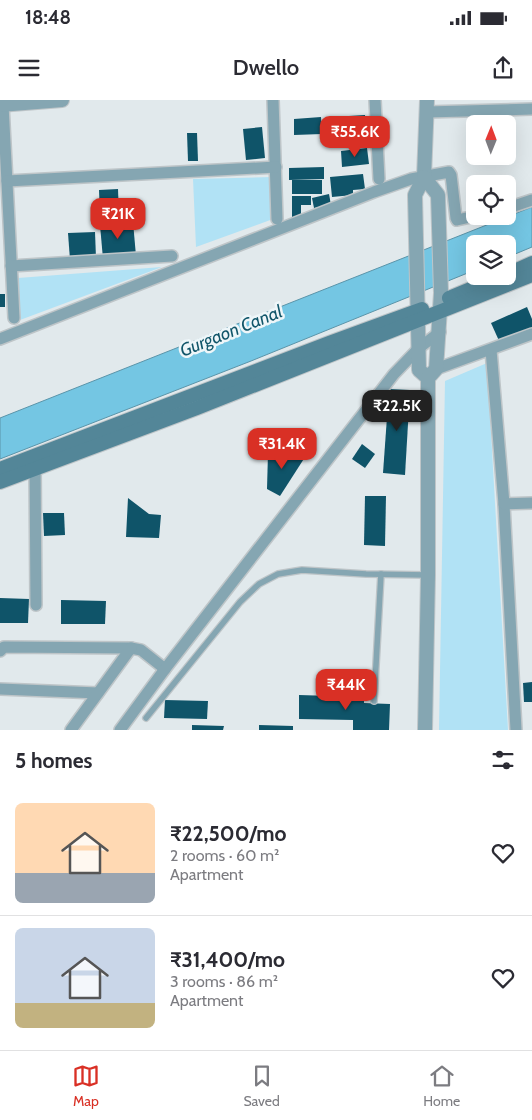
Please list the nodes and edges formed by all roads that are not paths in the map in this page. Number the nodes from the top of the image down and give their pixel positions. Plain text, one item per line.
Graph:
1 (62, 100) edge
2 (273, 100) edge
3 (375, 100) edge
4 (2, 105) edge
5 (427, 106) edge
6 (532, 109) edge
7 (276, 167) junction
8 (424, 177) junction
9 (379, 179) dead end
10 (7, 182) junction
11 (532, 200) edge
12 (516, 205) edge
13 (466, 218) edge
14 (277, 219) dead end
15 (172, 256) dead end
16 (532, 263) edge
17 (11, 266) junction
18 (516, 270) edge
19 (532, 275) edge
20 (481, 285) edge
21 (440, 303) junction
22 (418, 310) junction
23 (14, 318) dead end
24 (440, 332) junction
25 (532, 334) edge
26 (0, 339) edge
27 (419, 348) junction
28 (491, 350) junction
29 (432, 373) junction
30 (35, 462) junction
31 (0, 469) edge
32 (0, 482) edge
33 (532, 503) edge
34 (504, 504) junction
35 (381, 574) junction
36 (428, 575) junction
37 (36, 605) dead end
38 (131, 648) junction
39 (0, 651) edge
40 (165, 669) junction
41 (0, 689) edge
42 (98, 693) junction
43 (374, 701) dead end
44 (146, 718) dead end
45 (71, 730) edge
46 (120, 730) edge
47 (425, 730) edge
48 (516, 730) edge

1 - 4 street
2 - 7 street
3 - 9 street
4 - 10 street
5 - 6 street
5 - 8 street
7 - 10 street
7 - 14 street
8 - 13 street
8 - 21 street
8 - 22 street
8 - 26 street
10 - 17 street
11 - 12 street
15 - 17 street
16 - 18 main road
17 - 23 street
19 - 21 main road
20 - 21 main road
21 - 22 main road
21 - 24 street
22 - 27 street
22 - 30 main road
24 - 27 street
24 - 29 street
25 - 28 street
27 - 29 street
27 - 40 street
28 - 29 street
28 - 34 street
29 - 36 street
30 - 31 main road
30 - 32 main road
30 - 37 street
33 - 34 street
34 - 48 street
35 - 36 lane
35 - 43 lane
35 - 44 lane
36 - 47 street
38 - 39 street
38 - 40 street
38 - 42 street
40 - 46 street
41 - 42 street
42 - 45 street

